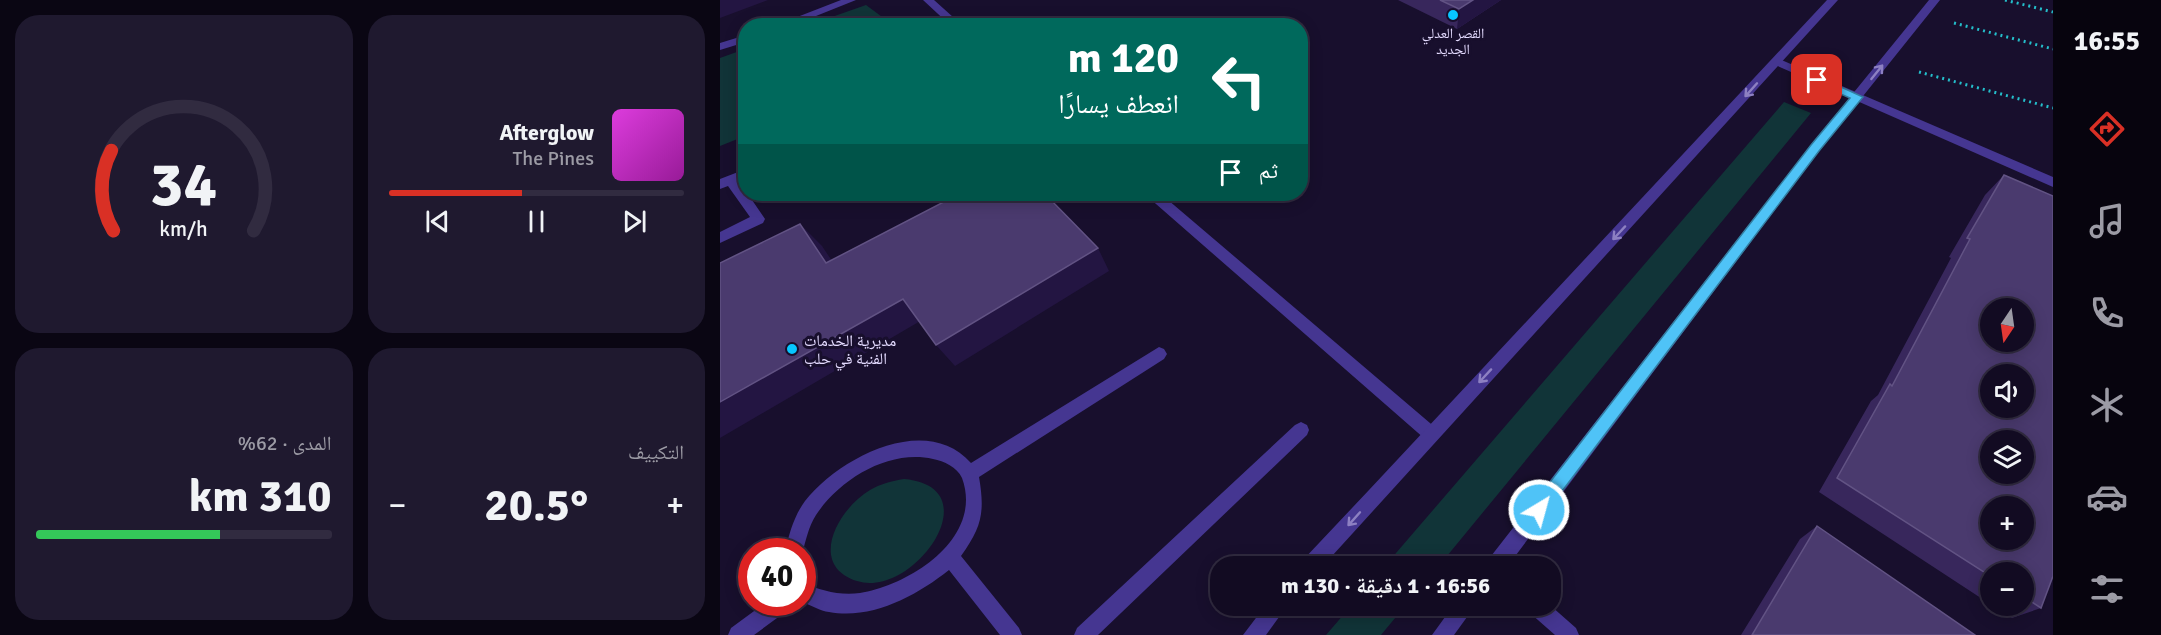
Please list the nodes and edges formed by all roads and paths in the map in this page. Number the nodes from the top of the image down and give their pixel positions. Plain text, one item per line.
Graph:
1 (851, 0) edge
2 (928, 0) edge
3 (1833, 0) edge
4 (1935, 0) edge
5 (2005, 0) edge
6 (2053, 12) edge
7 (801, 18) edge
8 (949, 18) edge
9 (1954, 23) dead end
10 (738, 41) edge
11 (720, 47) edge
12 (2053, 49) edge
13 (1777, 62) junction
14 (1919, 72) dead end
15 (1857, 97) junction
16 (2053, 108) edge
17 (725, 182) edge
18 (2053, 182) edge
19 (738, 197) edge
20 (742, 201) edge
21 (1161, 201) edge
22 (720, 238) edge
23 (1160, 354) dead end
24 (1301, 430) dead end
25 (1431, 434) junction
26 (969, 474) junction
27 (797, 538) edge
28 (1320, 556) edge
29 (1503, 556) edge
30 (952, 559) junction
31 (816, 603) edge
32 (764, 616) edge
33 (1269, 616) edge
34 (1457, 616) edge
35 (1548, 616) edge
36 (738, 635) edge
37 (1012, 635) edge
38 (1084, 635) edge
39 (1253, 635) edge
40 (1442, 635) edge
41 (1569, 635) edge

1 - 7 street
2 - 8 street
3 - 13 street
15 -> 4 street
5 - 6 path
9 - 12 path
10 - 11 street
13 - 15 street
13 -> 25 street
14 - 16 path
15 - 18 street
15 - 29 street
17 - 19 street
20 - 22 street
21 - 25 street
23 - 26 street
24 - 38 street
25 -> 28 street
26 - 27 street
26 - 30 street
30 - 31 street
30 - 37 street
32 - 36 street
33 - 39 street
34 - 40 street
35 - 41 street

